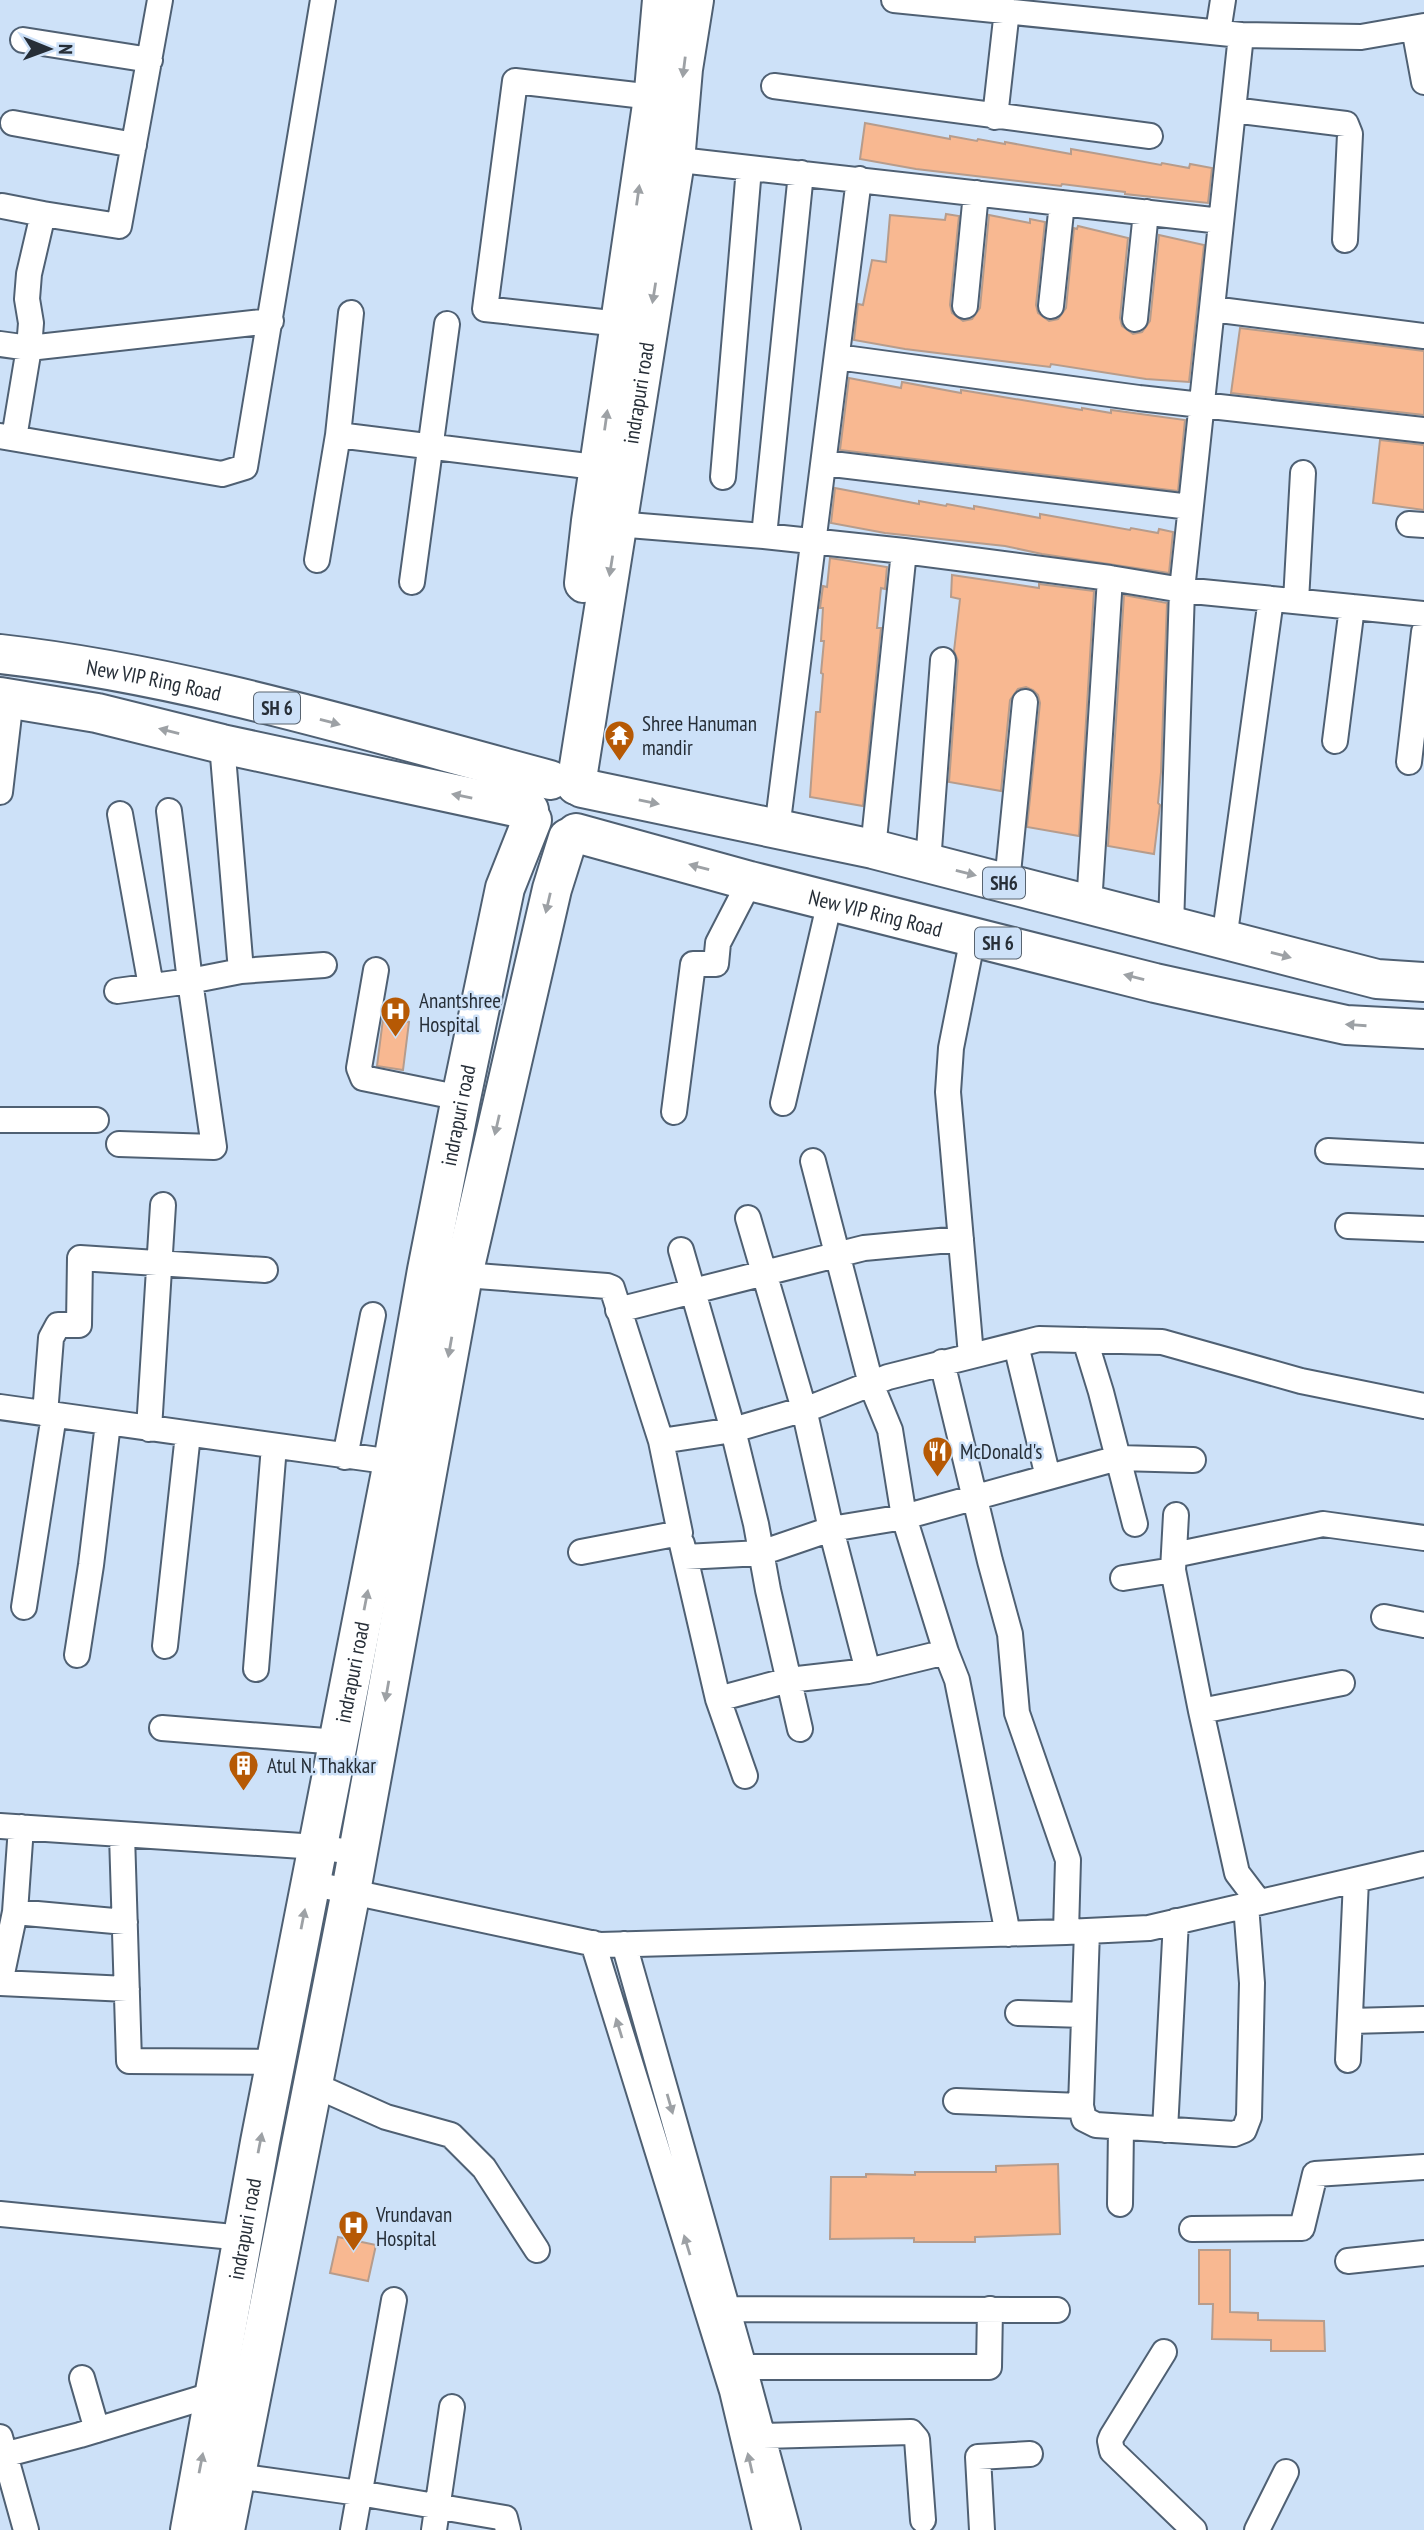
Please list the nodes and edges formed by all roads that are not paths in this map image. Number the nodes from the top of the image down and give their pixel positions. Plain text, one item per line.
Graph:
1 (160, 0) edge
2 (323, 0) edge
3 (662, 0) edge
4 (694, 0) edge
5 (894, 0) edge
6 (1223, 0) edge
7 (1007, 10) junction
8 (1419, 27) edge
9 (1230, 33) junction
10 (23, 40) dead end
11 (150, 60) junction
12 (1424, 82) edge
13 (774, 86) dead end
14 (653, 97) junction
15 (1233, 110) junction
16 (995, 117) junction
17 (13, 123) dead end
18 (1150, 136) dead end
19 (134, 145) junction
20 (660, 158) junction
21 (749, 168) junction
22 (801, 173) junction
23 (859, 180) junction
24 (976, 193) junction
25 (1062, 203) junction
26 (2, 206) edge
27 (1146, 212) junction
28 (43, 214) junction
29 (1222, 221) junction
30 (1345, 240) dead end
31 (965, 306) dead end
32 (1051, 306) dead end
33 (1212, 309) junction
34 (352, 313) dead end
35 (1135, 318) dead end
36 (271, 321) junction
37 (447, 324) dead end
38 (620, 324) junction
39 (1424, 337) edge
40 (0, 344) edge
41 (29, 348) junction
42 (837, 356) junction
43 (1202, 405) junction
44 (1424, 430) edge
45 (338, 435) junction
46 (7, 437) edge
47 (431, 448) junction
48 (824, 463) junction
49 (613, 469) junction
50 (1303, 473) dead end
51 (723, 477) dead end
52 (1190, 507) junction
53 (605, 523) junction
54 (764, 536) junction
55 (814, 541) junction
56 (904, 551) junction
57 (317, 560) dead end
58 (1110, 578) junction
59 (412, 582) dead end
60 (1182, 590) junction
61 (1271, 599) junction
62 (1296, 601) junction
63 (1352, 607) junction
64 (1424, 614) edge
65 (1424, 632) edge
66 (0, 654) edge
67 (943, 660) dead end
68 (6, 697) edge
69 (1025, 702) dead end
70 (1335, 741) dead end
71 (222, 744) junction
72 (1409, 762) dead end
73 (0, 792) edge
74 (554, 794) junction
75 (169, 811) dead end
76 (120, 814) dead end
77 (777, 829) junction
78 (572, 835) junction
79 (873, 849) junction
80 (928, 863) junction
81 (750, 881) junction
82 (1007, 883) junction
83 (830, 901) junction
84 (1089, 905) junction
85 (1171, 926) junction
86 (973, 937) junction
87 (1224, 940) junction
88 (324, 965) dead end
89 (376, 970) dead end
90 (241, 971) junction
91 (190, 981) junction
92 (1424, 982) edge
93 (151, 986) junction
94 (117, 991) dead end
95 (1424, 1029) edge
96 (461, 1098) junction
97 (783, 1103) dead end
98 (674, 1112) dead end
99 (96, 1120) dead end
100 (0, 1121) edge
101 (119, 1144) dead end
102 (1328, 1151) dead end
103 (1424, 1156) edge
104 (813, 1161) dead end
105 (163, 1205) dead end
106 (748, 1218) dead end
107 (1348, 1226) dead end
108 (1424, 1229) edge
109 (961, 1240) junction
110 (681, 1250) dead end
111 (837, 1255) junction
112 (160, 1262) junction
113 (265, 1270) dead end
114 (445, 1273) junction
115 (764, 1273) junction
116 (692, 1292) junction
117 (618, 1310) junction
118 (373, 1315) dead end
119 (1085, 1340) junction
120 (1016, 1345) junction
121 (971, 1355) junction
122 (942, 1362) junction
123 (871, 1384) junction
124 (1424, 1406) edge
125 (0, 1407) edge
126 (804, 1409) junction
127 (50, 1414) junction
128 (108, 1423) junction
129 (149, 1429) junction
130 (733, 1430) junction
131 (188, 1434) junction
132 (661, 1441) junction
133 (274, 1446) junction
134 (345, 1457) junction
135 (1118, 1458) junction
136 (1193, 1460) dead end
137 (393, 1462) junction
138 (1048, 1477) junction
139 (975, 1497) junction
140 (1176, 1515) dead end
141 (904, 1517) junction
142 (1135, 1524) dead end
143 (831, 1529) junction
144 (680, 1533) junction
145 (1424, 1538) edge
146 (580, 1552) dead end
147 (761, 1553) junction
148 (685, 1557) junction
149 (1173, 1563) junction
150 (1124, 1578) dead end
151 (24, 1607) dead end
152 (1384, 1617) dead end
153 (1424, 1625) edge
154 (165, 1646) dead end
155 (946, 1653) junction
156 (77, 1655) dead end
157 (256, 1669) dead end
158 (868, 1671) junction
159 (789, 1680) junction
160 (1342, 1683) dead end
161 (718, 1699) junction
162 (1201, 1711) junction
163 (162, 1728) dead end
164 (800, 1729) dead end
165 (338, 1742) junction
166 (745, 1776) dead end
167 (10, 1826) edge
168 (122, 1835) junction
169 (358, 1853) junction
170 (1424, 1864) edge
171 (314, 1865) junction
172 (1356, 1880) junction
173 (351, 1891) junction
174 (1253, 1904) junction
175 (15, 1912) junction
176 (1176, 1921) junction
177 (125, 1922) junction
178 (1076, 1932) junction
179 (1008, 1934) junction
180 (593, 1943) junction
181 (624, 1944) junction
182 (127, 1989) junction
183 (1018, 2012) dead end
184 (1084, 2015) junction
185 (1424, 2019) edge
186 (1351, 2021) junction
187 (1348, 2060) dead end
188 (276, 2062) junction
189 (312, 2084) junction
190 (956, 2101) dead end
191 (1081, 2106) junction
192 (1121, 2128) junction
193 (1165, 2130) junction
194 (1424, 2167) edge
195 (1120, 2204) dead end
196 (0, 2214) edge
197 (1192, 2229) dead end
198 (243, 2238) junction
199 (537, 2250) dead end
200 (1424, 2253) edge
201 (1348, 2261) dead end
202 (394, 2300) dead end
203 (717, 2309) junction
204 (990, 2309) junction
205 (1057, 2310) dead end
206 (1164, 2352) dead end
207 (734, 2367) junction
208 (82, 2378) dead end
209 (215, 2394) junction
210 (452, 2407) dead end
211 (97, 2430) junction
212 (763, 2436) junction
213 (2, 2449) edge
214 (1030, 2454) dead end
215 (1286, 2472) dead end
216 (236, 2476) junction
217 (359, 2493) junction
218 (436, 2518) edge
219 (923, 2520) dead end
220 (26, 2530) edge
221 (190, 2530) edge
222 (225, 2530) edge
223 (353, 2530) edge
224 (508, 2530) edge
225 (765, 2530) edge
226 (788, 2530) edge
227 (982, 2530) edge
228 (1194, 2530) edge
229 (1257, 2530) edge

1 - 11 street
2 - 36 street
3 - 14 main road, indrapuri road
4 -> 20 main road, indrapuri road
5 - 7 street
6 - 9 street
7 - 9 street
7 - 16 street
8 - 9 street
8 - 12 street
9 - 15 street
10 - 11 street
11 - 19 street
13 - 16 street
14 - 20 main road, indrapuri road
14 - 38 street
15 - 29 street
15 - 30 street
16 - 18 street
17 - 19 street
19 - 28 street
20 - 21 street
38 -> 20 main road, indrapuri road
20 -> 49 main road, indrapuri road
21 - 22 street
21 - 51 street
22 - 23 street
22 - 54 street
23 - 24 street
23 - 42 street
24 - 25 street
24 - 31 street
25 - 27 street
25 - 32 street
26 - 28 street
27 - 29 street
27 - 35 street
28 - 41 street
29 - 33 street
33 - 39 street
33 - 43 street
34 - 45 street
36 - 41 street
36 - 46 street
37 - 47 street
49 -> 38 main road, indrapuri road
40 - 41 street
41 - 46 street
42 - 43 street
42 - 48 street
43 - 44 street
43 - 52 street
45 - 47 street
45 - 57 street
47 - 49 street
47 - 59 street
48 - 52 street
48 - 55 street
49 - 53 main road, indrapuri road
50 - 62 street
52 - 60 street
53 - 54 street
53 - 74 main road, indrapuri road
54 - 55 street
55 - 56 street
55 - 77 street
56 - 58 street
56 - 79 street
58 - 60 street
58 - 84 street
60 - 61 street
60 - 85 street
61 - 62 street
61 - 87 street
62 - 63 street
63 - 64 street
63 - 70 street
65 - 72 street
66 -> 74 main road, New VIP Ring Road / SH 6
67 - 80 street
71 -> 68 main road, New VIP Ring Road / SH 6
68 - 73 street
69 - 82 street
74 -> 71 main road, New VIP Ring Road / SH 6
71 - 90 street
74 -> 77 main road, New VIP Ring Road / SH6
74 - 78 main road, indrapuri road
74 - 78 main road, New VIP Ring Road
74 - 96 main road, indrapuri road
75 - 91 street
76 - 93 street
77 - 79 main road, New VIP Ring Road / SH6
81 -> 78 main road, New VIP Ring Road / SH 6
78 -> 114 main road, indrapuri road
79 - 80 main road, New VIP Ring Road / SH6
80 -> 82 main road, New VIP Ring Road / SH6
81 - 83 main road, New VIP Ring Road / SH 6
81 - 98 street
82 - 84 main road, New VIP Ring Road / SH6
83 - 86 main road, New VIP Ring Road / SH 6
83 - 97 street
84 - 85 main road, New VIP Ring Road / SH6
85 - 87 main road, New VIP Ring Road / SH6
95 -> 86 main road, New VIP Ring Road / SH 6
86 - 109 street
87 -> 92 main road, New VIP Ring Road / SH6
88 - 90 street
89 - 96 street
90 - 91 street
91 - 93 street
91 - 101 street
93 - 94 street
96 - 114 main road, indrapuri road
99 - 100 street
102 - 103 street
104 - 111 street
105 - 112 street
106 - 115 street
107 - 108 street
109 - 111 street
109 - 121 street
110 - 116 street
111 - 115 street
111 - 123 street
112 - 113 street
112 - 127 street
112 - 129 street
114 - 117 street
114 - 137 main road, indrapuri road
114 -> 169 main road, indrapuri road
115 - 116 street
115 - 126 street
116 - 117 street
116 - 130 street
117 - 132 street
118 - 134 street
119 - 120 street
119 - 124 street
119 - 135 street
120 - 121 street
120 - 138 street
121 - 122 street
122 - 123 street
122 - 139 street
123 - 126 street
123 - 141 street
125 - 127 street
126 - 130 street
126 - 143 street
127 - 128 street
127 - 151 street
128 - 129 street
128 - 156 street
129 - 131 street
130 - 132 street
130 - 147 street
131 - 133 street
131 - 154 street
132 - 144 street
133 - 134 street
133 - 157 street
134 - 137 street
135 - 136 street
135 - 138 street
135 - 142 street
165 -> 137 main road, indrapuri road
138 - 139 street
139 - 141 street
139 - 178 street
140 - 149 street
141 - 143 street
141 - 155 street
143 - 147 street
143 - 158 street
144 - 146 street
144 - 148 street
145 - 149 street
147 - 148 street
147 - 159 street
148 - 161 street
149 - 150 street
149 - 162 street
152 - 153 street
155 - 158 street
155 - 179 street
158 - 159 street
159 - 161 street
159 - 164 street
160 - 162 street
161 - 166 street
162 - 174 street
163 - 165 street
165 - 171 main road, indrapuri road
167 - 168 street
167 - 175 street
168 - 171 street
168 - 177 street
169 - 171 street
169 - 173 main road, indrapuri road
170 - 172 street
171 - 173 street
188 -> 171 main road, indrapuri road
172 - 174 street
172 - 186 street
173 - 180 street
173 - 189 main road, indrapuri road
174 - 176 street
174 - 193 street
175 - 177 street
175 - 182 street
176 - 178 street
176 - 193 street
177 - 182 street
178 - 179 street
178 - 184 street
179 - 181 street
180 - 181 street
203 -> 180 street
181 -> 203 street
182 - 188 street
183 - 184 street
184 - 191 street
185 - 186 street
186 - 187 street
198 -> 188 main road, indrapuri road
189 - 199 street
189 - 216 main road, indrapuri road
190 - 191 street
191 - 192 street
192 - 193 street
192 - 195 street
194 - 197 street
196 - 198 street
198 - 209 main road, indrapuri road
200 - 201 street
202 - 217 street
203 - 204 street
203 - 207 street
204 - 205 street
204 - 207 street
206 - 228 street
207 - 212 street
225 -> 207 street
208 - 211 street
209 - 211 street
221 -> 209 main road, indrapuri road
210 - 218 street
211 - 213 street
212 - 219 street
212 - 226 street
213 - 220 street
214 - 227 street
215 - 229 street
216 - 217 street
216 - 222 main road, indrapuri road
217 - 218 street
217 - 223 street
218 - 224 street

